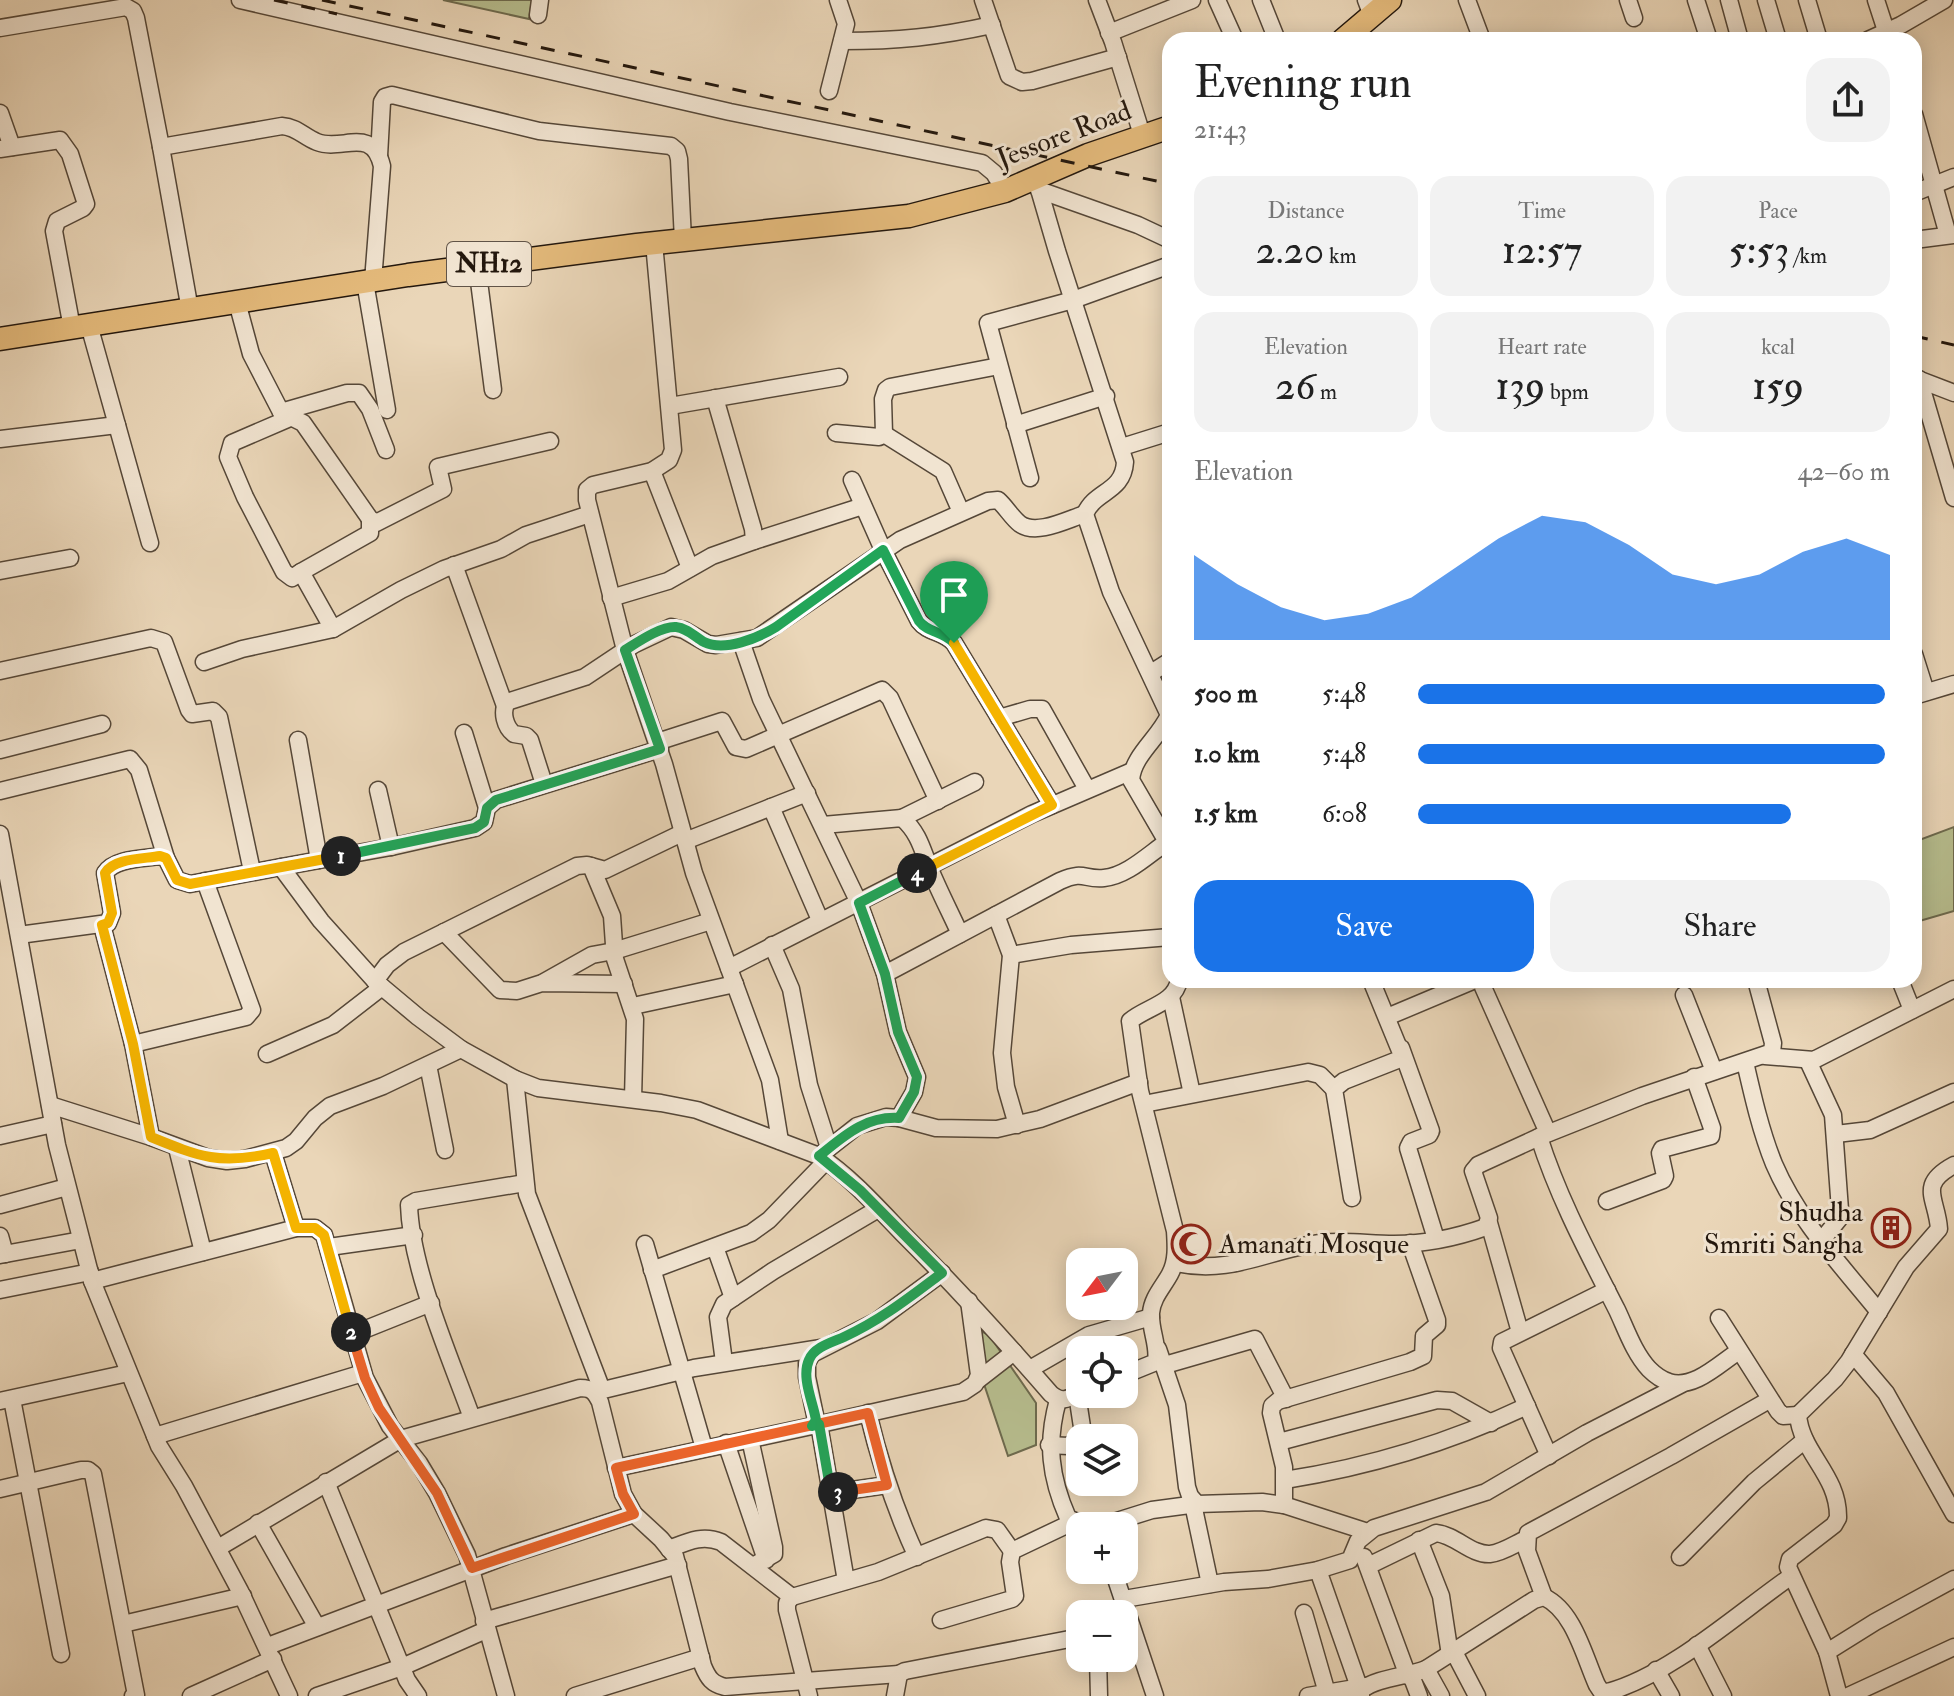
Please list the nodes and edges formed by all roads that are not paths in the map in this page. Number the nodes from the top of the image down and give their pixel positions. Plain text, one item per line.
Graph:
1 (240, 0) edge
2 (838, 0) edge
3 (983, 0) edge
4 (1097, 0) edge
5 (1192, 0) edge
6 (1217, 0) edge
7 (1261, 0) edge
8 (1390, 0) edge
9 (1467, 0) edge
10 (1628, 0) edge
11 (1696, 0) edge
12 (1729, 0) edge
13 (1766, 0) edge
14 (1807, 0) edge
15 (1876, 0) edge
16 (1944, 0) edge
17 (1950, 0) edge
18 (133, 6) edge
19 (1369, 8) edge
20 (1954, 10) edge
21 (1634, 18) dead end
22 (992, 25) junction
23 (0, 28) edge
24 (1231, 32) edge
25 (1274, 32) edge
26 (1354, 32) edge
27 (1479, 32) edge
28 (1706, 32) edge
29 (1738, 32) edge
30 (1776, 32) edge
31 (1817, 32) edge
32 (1887, 32) edge
33 (1894, 32) edge
34 (1109, 33) junction
35 (842, 41) junction
36 (1118, 57) junction
37 (829, 91) dead end
38 (0, 113) edge
39 (1162, 130) edge
40 (1143, 138) junction
41 (1922, 140) edge
42 (161, 147) junction
43 (6, 148) edge
44 (379, 156) junction
45 (1954, 177) edge
46 (1038, 185) junction
47 (1936, 185) junction
48 (1922, 190) edge
49 (1005, 191) junction
50 (1951, 235) edge
51 (1162, 236) edge
52 (1922, 239) edge
53 (683, 240) junction
54 (654, 243) junction
55 (477, 266) junction
56 (1162, 268) edge
57 (369, 281) junction
58 (1073, 300) junction
59 (237, 302) junction
60 (190, 310) junction
61 (80, 327) junction
62 (0, 339) edge
63 (999, 366) junction
64 (839, 377) dead end
65 (1922, 380) edge
66 (493, 390) dead end
67 (1954, 393) edge
68 (1106, 396) junction
69 (1922, 397) edge
70 (715, 398) junction
71 (670, 406) junction
72 (387, 410) dead end
73 (286, 415) junction
74 (117, 425) junction
75 (1015, 425) junction
76 (836, 433) dead end
77 (884, 434) junction
78 (1162, 434) edge
79 (0, 439) edge
80 (550, 441) dead end
81 (1122, 447) junction
82 (386, 450) dead end
83 (652, 471) junction
84 (1030, 478) dead end
85 (852, 480) dead end
86 (1954, 498) edge
87 (863, 506) junction
88 (961, 512) junction
89 (590, 514) junction
90 (1085, 514) junction
91 (370, 519) junction
92 (754, 541) junction
93 (150, 543) dead end
94 (883, 550) junction
95 (70, 558) dead end
96 (454, 565) junction
97 (690, 568) junction
98 (0, 571) edge
99 (301, 572) junction
100 (611, 598) junction
101 (333, 629) junction
102 (741, 641) junction
103 (625, 650) junction
104 (204, 662) dead end
105 (1162, 666) edge
106 (0, 671) edge
107 (1151, 673) junction
108 (1954, 684) edge
109 (1922, 693) edge
110 (1162, 699) edge
111 (505, 706) junction
112 (999, 718) junction
113 (102, 724) dead end
114 (1162, 730) edge
115 (464, 733) dead end
116 (777, 734) junction
117 (298, 740) dead end
118 (658, 746) junction
119 (0, 750) edge
120 (1132, 771) junction
121 (975, 782) dead end
122 (544, 784) junction
123 (1087, 789) junction
124 (378, 790) dead end
125 (0, 791) edge
126 (807, 793) junction
127 (938, 801) junction
128 (1052, 805) junction
129 (771, 807) junction
130 (487, 808) junction
131 (902, 818) junction
132 (823, 825) junction
133 (0, 834) edge
134 (1162, 834) edge
135 (684, 837) junction
136 (391, 847) junction
137 (1162, 849) edge
138 (166, 858) junction
139 (2, 859) edge
140 (319, 860) junction
141 (591, 866) junction
142 (281, 867) junction
143 (929, 867) junction
144 (252, 871) junction
145 (205, 881) junction
146 (859, 903) junction
147 (996, 915) junction
148 (820, 920) junction
149 (711, 921) junction
150 (102, 925) junction
151 (444, 932) junction
152 (960, 934) junction
153 (19, 935) junction
154 (1162, 938) edge
155 (772, 945) junction
156 (614, 951) junction
157 (1011, 955) junction
158 (885, 974) junction
159 (732, 976) junction
160 (542, 983) junction
161 (379, 984) junction
162 (624, 984) junction
163 (1178, 988) edge
164 (1374, 988) edge
165 (1456, 988) edge
166 (1483, 988) edge
167 (1758, 988) edge
168 (1903, 988) edge
169 (1954, 989) edge
170 (1684, 995) dead end
171 (1171, 997) junction
172 (633, 1006) junction
173 (1912, 1010) junction
174 (1387, 1017) junction
175 (133, 1044) junction
176 (1399, 1044) junction
177 (461, 1049) junction
178 (267, 1054) dead end
179 (1765, 1056) junction
180 (1808, 1061) junction
181 (1745, 1062) junction
182 (428, 1065) junction
183 (1714, 1071) junction
184 (1694, 1077) junction
185 (515, 1079) junction
186 (1139, 1082) junction
187 (1334, 1089) junction
188 (1954, 1092) edge
189 (1192, 1094) junction
190 (633, 1099) junction
191 (1144, 1104) junction
192 (50, 1105) junction
193 (899, 1118) junction
194 (53, 1124) junction
195 (1017, 1125) junction
196 (1836, 1134) junction
197 (1543, 1135) junction
198 (0, 1136) edge
199 (151, 1137) junction
200 (780, 1141) junction
201 (177, 1148) junction
202 (445, 1150) dead end
203 (273, 1153) junction
204 (825, 1155) junction
205 (1954, 1165) edge
206 (525, 1183) junction
207 (67, 1187) junction
208 (1352, 1198) dead end
209 (1607, 1201) dead end
210 (0, 1205) edge
211 (878, 1209) junction
212 (1938, 1221) junction
213 (1489, 1223) junction
214 (296, 1228) junction
215 (1954, 1232) edge
216 (414, 1235) junction
217 (0, 1236) edge
218 (1436, 1239) junction
219 (81, 1240) junction
220 (1821, 1241) junction
221 (1410, 1243) junction
222 (645, 1244) dead end
223 (329, 1247) junction
224 (715, 1247) junction
225 (203, 1252) junction
226 (2, 1255) edge
227 (1175, 1263) junction
228 (652, 1270) junction
229 (942, 1273) junction
230 (91, 1276) junction
231 (0, 1290) edge
232 (1607, 1290) junction
233 (733, 1298) junction
234 (969, 1301) junction
235 (431, 1303) junction
236 (1879, 1312) junction
237 (1151, 1317) junction
238 (1719, 1318) dead end
239 (1520, 1332) junction
240 (351, 1335) junction
241 (821, 1348) junction
242 (1739, 1351) junction
243 (1014, 1352) junction
244 (1853, 1354) junction
245 (1162, 1357) junction
246 (724, 1362) junction
247 (1030, 1369) junction
248 (1138, 1369) edge
249 (681, 1371) junction
250 (128, 1373) junction
251 (363, 1373) junction
252 (978, 1380) junction
253 (1682, 1384) junction
254 (598, 1391) junction
255 (1066, 1399) edge
256 (1286, 1399) junction
257 (6, 1400) edge
258 (1058, 1400) junction
259 (1769, 1400) junction
260 (1527, 1406) junction
261 (868, 1413) junction
262 (1798, 1415) junction
263 (472, 1418) junction
264 (1491, 1423) junction
265 (816, 1425) junction
266 (155, 1436) junction
267 (401, 1439) junction
268 (750, 1439) junction
269 (1805, 1440) junction
270 (1279, 1442) junction
271 (726, 1443) junction
272 (1049, 1445) junction
273 (1066, 1446) edge
274 (704, 1448) junction
275 (1549, 1456) junction
276 (616, 1468) junction
277 (1285, 1480) junction
278 (326, 1482) junction
279 (26, 1483) junction
280 (887, 1485) junction
281 (0, 1489) edge
282 (831, 1493) junction
283 (1195, 1504) junction
284 (1284, 1505) junction
285 (1066, 1513) edge
286 (634, 1514) junction
287 (1138, 1514) edge
288 (1954, 1514) edge
289 (258, 1523) junction
290 (1066, 1529) edge
291 (1363, 1536) junction
292 (1526, 1539) junction
293 (1419, 1540) junction
294 (218, 1548) junction
295 (669, 1549) junction
296 (1012, 1551) junction
297 (917, 1557) junction
298 (1680, 1557) dead end
299 (759, 1563) junction
300 (678, 1565) junction
301 (1368, 1566) junction
302 (472, 1568) junction
303 (1318, 1570) junction
304 (1790, 1577) junction
305 (1954, 1579) edge
306 (846, 1581) junction
307 (1118, 1584) edge
308 (1210, 1584) junction
309 (243, 1596) junction
310 (792, 1597) junction
311 (1544, 1597) junction
312 (1124, 1599) joint
313 (376, 1603) junction
314 (1304, 1613) dead end
315 (941, 1620) dead end
316 (123, 1624) junction
317 (485, 1626) junction
318 (317, 1627) junction
319 (1066, 1640) edge
320 (1697, 1645) junction
321 (1954, 1647) edge
322 (1138, 1652) edge
323 (1827, 1652) junction
324 (270, 1653) junction
325 (1452, 1653) junction
326 (61, 1654) dead end
327 (701, 1657) junction
328 (402, 1667) junction
329 (1656, 1670) junction
330 (1098, 1672) edge
331 (1415, 1673) junction
332 (899, 1674) junction
333 (808, 1689) edge
334 (716, 1690) edge
335 (1362, 1690) edge
336 (1327, 1693) junction
337 (1607, 1694) edge
338 (133, 1696) edge
339 (191, 1696) edge
340 (289, 1696) edge
341 (317, 1696) edge
342 (418, 1696) edge
343 (506, 1696) edge
344 (575, 1696) edge
345 (895, 1696) edge
346 (1099, 1696) edge
347 (1155, 1696) edge
348 (1308, 1696) edge
349 (1419, 1696) edge
350 (1441, 1696) edge
351 (1477, 1696) edge
352 (1671, 1696) edge
353 (1723, 1696) edge
354 (1839, 1696) edge
355 (1848, 1696) edge

1 - 49 street
2 - 35 street
3 - 22 street
4 - 34 street
5 - 34 street
6 - 24 street
7 - 25 street
8 - 19 highway
9 - 27 street
10 - 21 street
11 - 28 street
12 - 29 street
13 - 30 street
14 - 31 street
15 - 32 street
16 - 33 street
17 - 20 street
18 - 23 street
18 - 42 street
19 - 26 highway
22 - 35 street
22 - 36 street
34 - 36 street
35 - 37 street
36 - 40 street
38 - 43 street
39 - 40 highway, Jessore Road / NH12
40 - 46 highway, Jessore Road / NH12
41 - 47 street
42 - 44 street
42 - 60 street
43 - 61 street
44 - 53 street
44 - 57 street
45 - 47 street
46 - 49 highway, Jessore Road / NH12
46 - 51 street
46 - 58 street
47 - 48 street
47 - 50 street
49 - 53 highway, Jessore Road / NH12
50 - 52 street
53 - 54 highway, NH12
54 - 55 highway, NH12
54 - 71 street
55 - 57 highway, NH12
55 - 66 street
56 - 58 street
57 - 59 highway, NH12
57 - 72 street
58 - 63 street
58 - 68 street
59 - 60 highway, NH12
59 - 73 street
60 - 61 highway, NH12
61 - 62 highway, NH12
61 - 74 street
63 - 75 street
63 - 77 street
64 - 70 street
65 - 67 street
68 - 75 street
68 - 81 street
69 - 86 street
70 - 71 street
70 - 92 street
71 - 83 street
73 - 82 street
73 - 91 street
73 - 99 street
74 - 79 street
74 - 93 street
75 - 84 street
76 - 77 street
77 - 88 street
78 - 81 street
80 - 91 street
81 - 90 street
83 - 89 street
83 - 97 street
85 - 87 street
87 - 92 street
87 - 94 street
88 - 90 street
88 - 94 street
89 - 96 street
89 - 100 street
90 - 107 street
91 - 99 street
92 - 97 street
94 - 102 street
94 - 112 street
95 - 98 street
96 - 101 street
96 - 111 street
97 - 100 street
99 - 101 street
100 - 103 street
101 - 104 street
102 - 103 street
102 - 116 street
103 - 111 street
103 - 118 street
105 - 107 street
106 - 144 street
107 - 110 street
108 - 109 street
111 - 122 street
112 - 123 street
112 - 128 street
113 - 119 street
114 - 120 street
115 - 130 street
116 - 118 street
116 - 126 street
116 - 127 street
117 - 140 street
118 - 122 street
118 - 135 street
120 - 123 street
120 - 134 street
121 - 127 street
122 - 130 street
123 - 128 street
124 - 136 street
125 - 138 street
126 - 129 street
126 - 132 street
127 - 131 street
128 - 143 street
129 - 135 street
129 - 148 street
130 - 136 street
131 - 132 street
131 - 143 street
132 - 146 street
133 - 139 street
135 - 141 street
135 - 149 street
136 - 140 street
137 - 147 street
138 - 145 street
138 - 150 street
139 - 153 street
140 - 142 street
141 - 151 street
141 - 156 street
142 - 144 street
142 - 161 street
143 - 146 street
143 - 152 street
144 - 145 street
145 - 175 street
146 - 148 street
146 - 158 street
147 - 152 street
147 - 157 street
148 - 155 street
149 - 156 street
149 - 159 street
150 - 153 street
150 - 175 street
151 - 160 street
151 - 161 street
152 - 158 street
153 - 192 street
154 - 157 street
155 - 159 street
155 - 204 street
156 - 160 street
156 - 162 street
157 - 195 street
158 - 193 street
159 - 172 street
159 - 200 street
160 - 162 street
161 - 177 street
161 - 178 street
162 - 172 street
163 - 171 street
164 - 174 street
165 - 174 street
166 - 197 street
167 - 179 street
168 - 173 street
169 - 173 street
170 - 183 street
171 - 186 street
171 - 189 street
172 - 190 street
173 - 180 street
174 - 176 street
175 - 199 street
176 - 187 street
176 - 218 street
177 - 182 street
177 - 185 street
179 - 180 street
179 - 181 street
180 - 196 street
181 - 183 street
181 - 220 street
182 - 202 street
182 - 203 street
183 - 184 street
184 - 197 street
184 - 209 street
185 - 190 street
185 - 206 street
186 - 191 street
186 - 195 street
187 - 189 street
187 - 208 street
188 - 196 street
189 - 191 street
190 - 200 street
191 - 227 street
192 - 194 street
192 - 199 street
193 - 195 street
193 - 204 street
194 - 198 street
194 - 207 street
196 - 220 street
197 - 213 street
197 - 232 street
199 - 201 street
200 - 204 street
201 - 203 street
201 - 225 street
203 - 214 street
204 - 211 street
204 - 224 street
205 - 212 street
206 - 216 street
206 - 254 street
207 - 210 street
207 - 219 street
211 - 229 street
211 - 233 street
212 - 215 street
212 - 236 street
213 - 218 street
213 - 239 street
214 - 223 street
214 - 225 street
216 - 223 street
216 - 235 street
217 - 226 street
218 - 221 street
219 - 226 street
219 - 230 street
220 - 236 street
221 - 227 street
221 - 256 street
222 - 228 street
223 - 240 street
224 - 228 street
224 - 233 street
225 - 230 street
227 - 237 street
228 - 249 street
229 - 234 street
229 - 241 street
230 - 231 street
230 - 250 street
232 - 239 street
232 - 253 street
233 - 246 street
234 - 243 street
234 - 252 street
235 - 240 street
235 - 263 street
236 - 244 street
237 - 245 street
237 - 247 street
238 - 242 street
239 - 260 street
240 - 251 street
241 - 246 street
241 - 265 street
242 - 253 street
242 - 259 street
243 - 247 street
243 - 252 street
244 - 262 street
244 - 288 street
245 - 248 street
245 - 256 street
245 - 283 street
246 - 249 street
247 - 258 street
249 - 254 street
249 - 274 street
250 - 257 street
250 - 266 street
251 - 266 street
251 - 267 street
252 - 261 street
253 - 275 street
254 - 263 street
254 - 276 street
255 - 258 street
256 - 270 street
257 - 279 street
258 - 272 street
259 - 262 street
259 - 292 street
260 - 264 street
260 - 275 street
261 - 265 street
261 - 280 street
262 - 269 street
263 - 267 street
264 - 270 street
264 - 277 street
265 - 268 street
265 - 282 street
266 - 294 street
267 - 278 street
267 - 302 street
268 - 271 street
268 - 299 street
269 - 298 street
269 - 304 street
270 - 277 street
271 - 274 street
271 - 299 street
272 - 273 street
272 - 285 street
274 - 276 street
275 - 291 street
276 - 286 street
277 - 284 street
278 - 289 street
278 - 313 street
279 - 281 street
279 - 316 street
279 - 326 street
280 - 282 street
280 - 297 street
282 - 306 street
283 - 284 street
283 - 287 street
283 - 308 street
284 - 291 street
286 - 295 street
286 - 302 street
289 - 294 street
289 - 318 street
290 - 296 street
291 - 301 street
291 - 303 street
292 - 293 street
292 - 311 street
293 - 301 street
293 - 325 street
294 - 309 street
295 - 299 street
295 - 300 street
296 - 297 street
296 - 315 street
297 - 306 street
299 - 310 street
300 - 317 street
300 - 327 street
301 - 331 street
302 - 313 street
302 - 317 street
303 - 308 street
303 - 335 street
304 - 320 street
304 - 323 street
305 - 323 street
306 - 310 street
307 - 312 street
308 - 312 street
309 - 316 street
309 - 324 street
310 - 333 street
311 - 325 street
311 - 337 street
313 - 318 street
313 - 328 street
314 - 336 street
316 - 338 street
317 - 328 street
317 - 343 street
318 - 324 street
319 - 332 street
320 - 329 street
320 - 353 street
321 - 355 street
322 - 347 street
323 - 354 street
324 - 339 street
324 - 340 street
325 - 331 street
325 - 351 street
327 - 334 street
327 - 344 street
328 - 341 street
328 - 342 street
329 - 337 street
329 - 352 street
330 - 346 street
331 - 335 street
331 - 349 street
331 - 350 street
332 - 333 street
332 - 345 street
333 - 334 street
335 - 336 street
336 - 348 street

